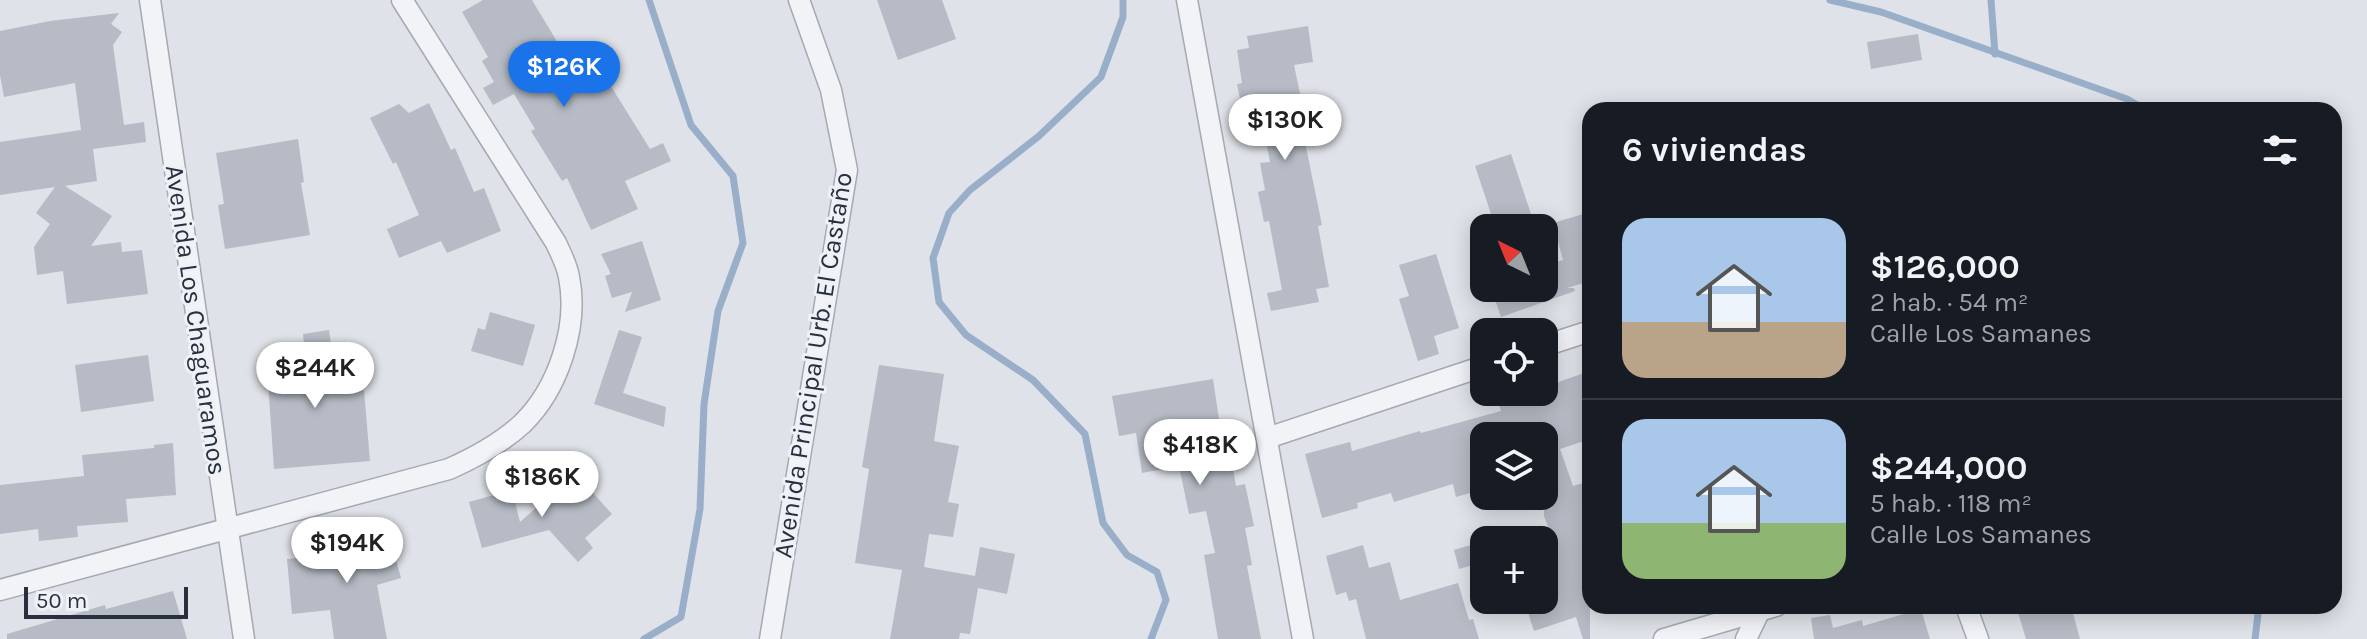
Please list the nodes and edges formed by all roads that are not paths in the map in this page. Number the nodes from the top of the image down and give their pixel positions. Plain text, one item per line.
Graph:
1 (150, 0) edge
2 (402, 0) edge
3 (799, 0) edge
4 (1187, 0) edge
5 (1582, 334) edge
6 (1558, 341) edge
7 (1470, 371) edge
8 (1267, 438) junction
9 (226, 531) junction
10 (0, 590) edge
11 (1748, 614) edge
12 (1764, 614) edge
13 (1969, 614) edge
14 (244, 639) edge
15 (770, 639) edge
16 (1303, 639) edge
17 (1664, 639) edge
18 (1746, 639) edge
19 (1978, 639) edge

1 - 9 street, Avenida Los Chaguaramos
2 - 9 street
3 - 15 street, Avenida Principal Urb. El Castaño
4 - 8 street
5 - 6 street
7 - 8 street
8 - 16 street
9 - 10 street
9 - 14 street, Avenida Los Chaguaramos
11 - 17 street
12 - 18 street
13 - 19 street

